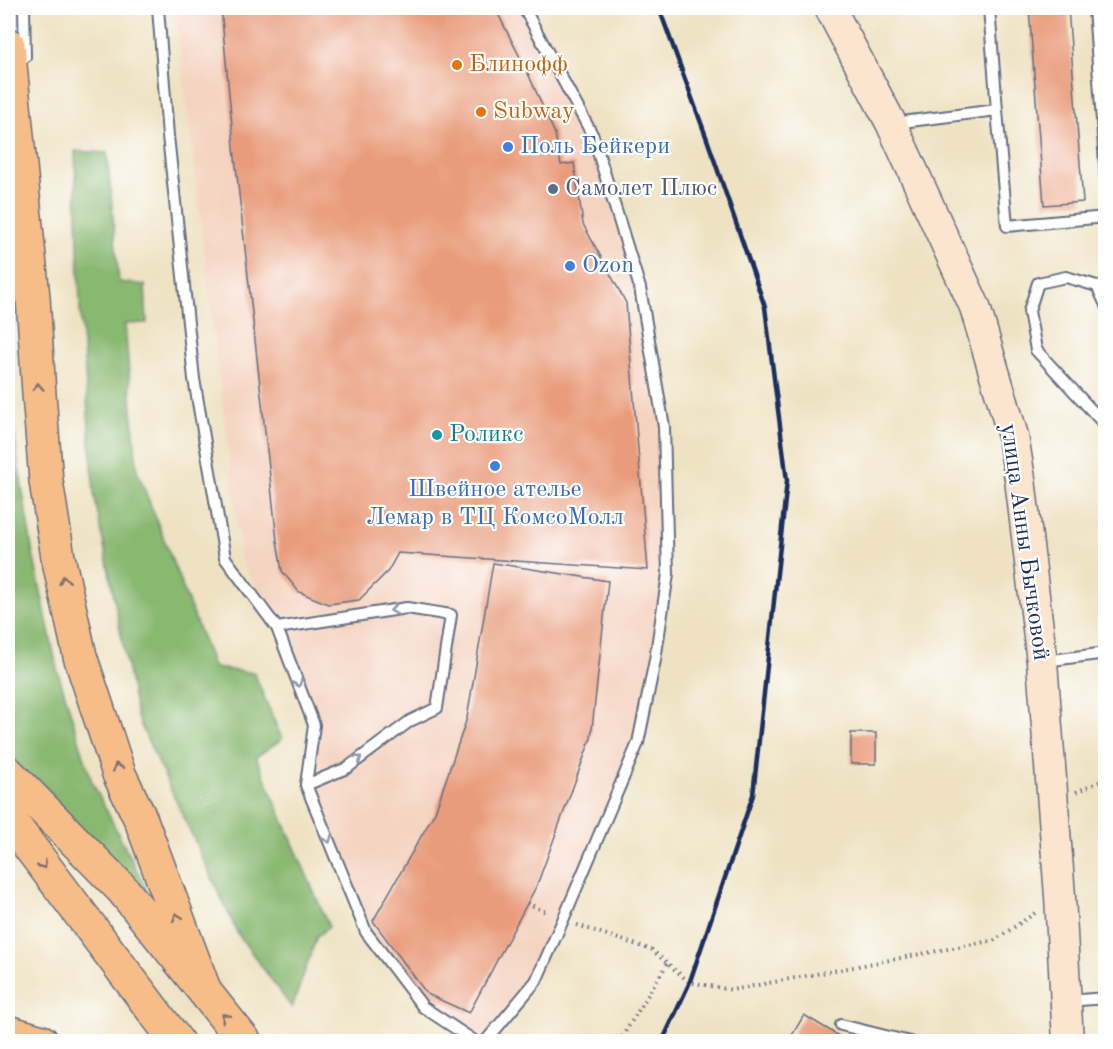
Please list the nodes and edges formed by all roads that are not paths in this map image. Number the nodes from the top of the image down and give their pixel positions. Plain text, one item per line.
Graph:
1 (24, 8) edge
2 (158, 8) edge
3 (524, 8) edge
4 (830, 8) edge
5 (989, 8) edge
6 (1094, 8) edge
7 (16, 58) edge
8 (997, 110) junction
9 (27, 119) dead end
10 (891, 123) junction
11 (1105, 154) edge
12 (1106, 178) edge
13 (1106, 217) edge
14 (33, 297) junction
15 (1106, 306) edge
16 (1106, 426) edge
17 (277, 628) junction
18 (1106, 653) edge
19 (1042, 662) junction
20 (8, 773) edge
21 (306, 785) junction
22 (8, 818) edge
23 (205, 992) junction
24 (1106, 998) edge
25 (1066, 1001) junction
26 (841, 1025) dead end
27 (8, 1032) edge
28 (42, 1041) edge
29 (177, 1041) edge
30 (245, 1041) edge
31 (476, 1041) edge
32 (485, 1041) edge
33 (910, 1041) edge
34 (1068, 1041) edge

1 - 7 lane
2 - 17 lane
3 - 32 lane
4 - 10 street, улица Анны Бычковой
5 - 8 lane
6 - 11 lane
7 - 14 main road
8 - 10 lane
8 - 13 lane
9 - 14 lane
10 - 19 street, улица Анны Бычковой
11 - 12 lane
23 -> 14 main road
15 - 16 lane
17 -> 21 lane
21 -> 17 lane
18 - 19 lane
19 - 25 street, улица Анны Бычковой
20 - 23 main road
21 -> 31 lane
22 -> 29 main road
30 -> 23 main road
24 - 25 lane
25 - 34 street, улица Анны Бычковой
26 - 33 lane
27 - 28 main road

